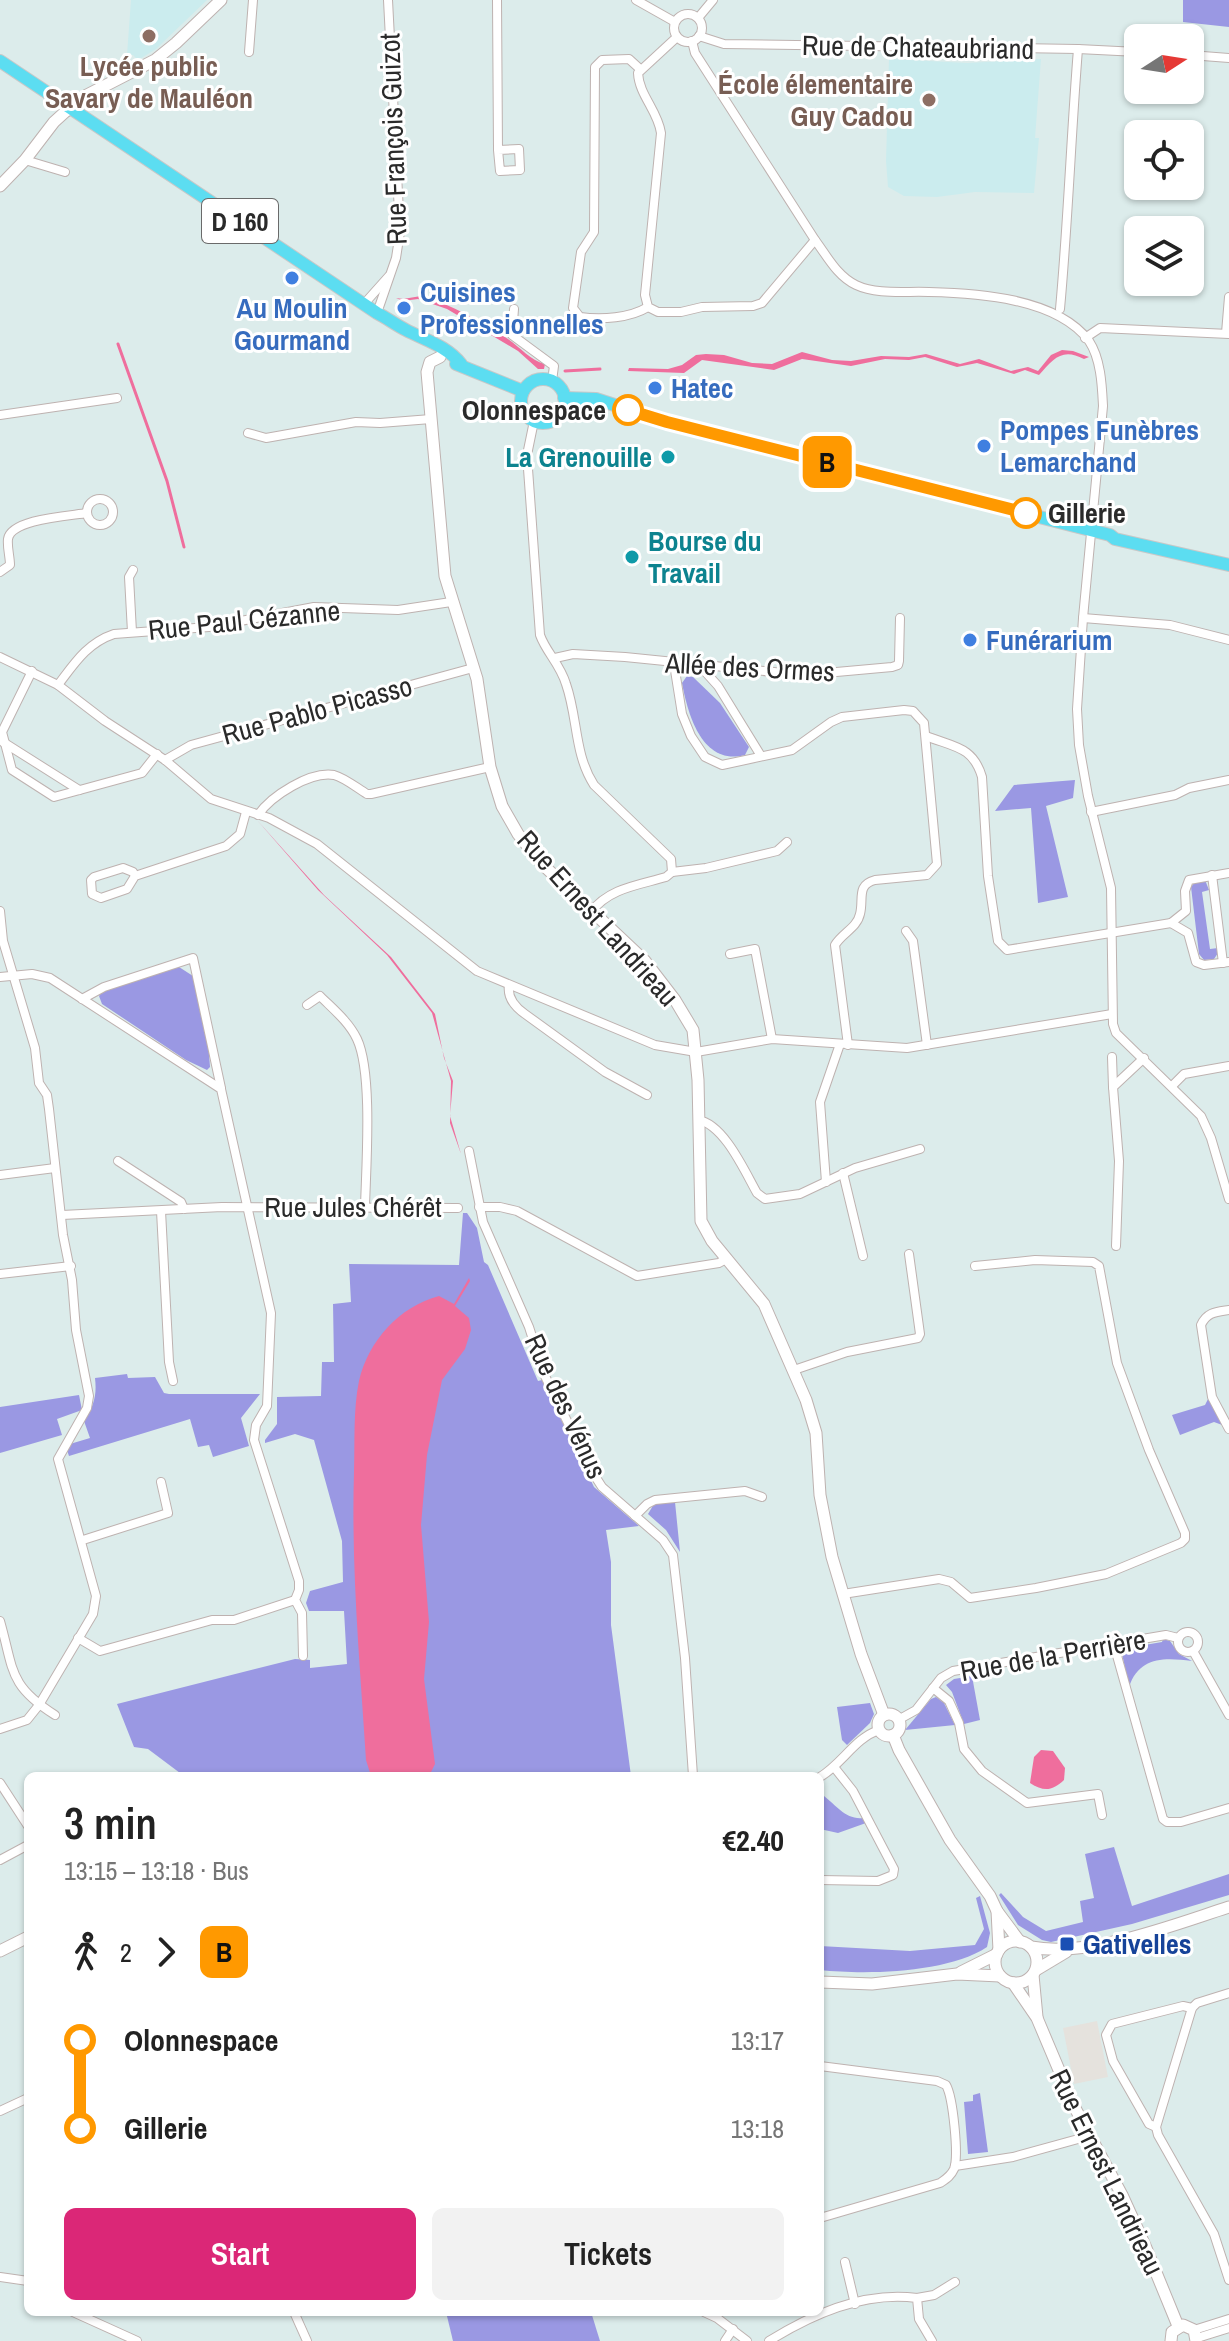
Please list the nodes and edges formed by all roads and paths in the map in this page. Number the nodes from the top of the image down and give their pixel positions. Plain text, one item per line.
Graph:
1 (221, 0) edge
2 (253, 0) edge
3 (388, 0) edge
4 (497, 0) edge
5 (636, 0) edge
6 (713, 0) edge
7 (698, 18) junction
8 (675, 22) junction
9 (677, 37) junction
10 (696, 38) junction
11 (1078, 49) junction
12 (1124, 51) edge
13 (249, 52) dead end
14 (1204, 56) edge
15 (1229, 58) edge
16 (0, 61) edge
17 (640, 69) junction
18 (71, 108) junction
19 (498, 150) dead end
20 (25, 160) junction
21 (65, 172) dead end
22 (0, 186) edge
23 (815, 240) junction
24 (389, 276) junction
25 (1229, 297) edge
26 (364, 304) junction
27 (648, 307) junction
28 (514, 309) dead end
29 (1060, 309) dead end
30 (377, 313) junction
31 (410, 332) junction
32 (1227, 334) edge
33 (1085, 338) junction
34 (440, 357) junction
35 (461, 364) junction
36 (552, 381) junction
37 (523, 391) junction
38 (117, 398) dead end
39 (564, 398) junction
40 (0, 415) edge
41 (431, 419) junction
42 (534, 421) junction
43 (248, 433) dead end
44 (87, 513) dead end
45 (1091, 530) junction
46 (1229, 565) edge
47 (133, 570) dead end
48 (0, 572) edge
49 (451, 602) junction
50 (900, 618) dead end
51 (1083, 618) junction
52 (132, 632) junction
53 (1229, 640) edge
54 (0, 657) edge
55 (555, 658) junction
56 (674, 664) junction
57 (700, 666) junction
58 (473, 668) junction
59 (32, 671) junction
60 (58, 685) junction
61 (926, 736) junction
62 (2, 741) junction
63 (157, 754) junction
64 (761, 756) junction
65 (165, 760) junction
66 (490, 767) junction
67 (1229, 780) edge
68 (79, 790) junction
69 (246, 812) junction
70 (1091, 812) junction
71 (258, 815) junction
72 (787, 842) dead end
73 (672, 872) junction
74 (1229, 873) edge
75 (1212, 875) junction
76 (135, 876) junction
77 (0, 911) edge
78 (591, 912) junction
79 (1171, 923) junction
80 (906, 931) dead end
81 (1113, 931) junction
82 (730, 954) dead end
83 (1226, 962) edge
84 (15, 975) junction
85 (0, 977) edge
86 (509, 985) junction
87 (82, 999) junction
88 (307, 1005) dead end
89 (1112, 1014) junction
90 (772, 1039) junction
91 (844, 1045) junction
92 (927, 1045) junction
93 (696, 1052) junction
94 (1112, 1057) dead end
95 (1144, 1058) junction
96 (1229, 1066) edge
97 (1172, 1086) junction
98 (1113, 1087) junction
99 (221, 1089) junction
100 (647, 1095) dead end
101 (698, 1120) junction
102 (920, 1149) dead end
103 (469, 1151) dead end
104 (118, 1161) dead end
105 (55, 1168) junction
106 (843, 1173) junction
107 (0, 1175) edge
108 (826, 1182) junction
109 (1229, 1199) edge
110 (248, 1207) junction
111 (365, 1207) junction
112 (479, 1207) junction
113 (458, 1208) dead end
114 (184, 1209) junction
115 (161, 1211) junction
116 (62, 1215) junction
117 (1116, 1246) dead end
118 (909, 1254) dead end
119 (863, 1256) dead end
120 (726, 1259) junction
121 (71, 1266) junction
122 (975, 1266) dead end
123 (0, 1274) edge
124 (1229, 1310) edge
125 (794, 1370) junction
126 (173, 1381) dead end
127 (1229, 1429) edge
128 (161, 1482) dead end
129 (762, 1497) dead end
130 (635, 1516) junction
131 (83, 1540) junction
132 (843, 1594) junction
133 (295, 1600) junction
134 (0, 1621) edge
135 (78, 1638) junction
136 (1178, 1638) junction
137 (1114, 1645) junction
138 (1193, 1651) junction
139 (303, 1656) dead end
140 (933, 1688) junction
141 (39, 1705) junction
142 (55, 1715) dead end
143 (884, 1715) junction
144 (1229, 1715) edge
145 (898, 1720) junction
146 (0, 1729) edge
147 (879, 1730) junction
148 (893, 1735) junction
149 (834, 1767) junction
150 (693, 1772) edge
151 (824, 1774) edge
152 (0, 1783) edge
153 (1229, 1808) edge
154 (1102, 1815) dead end
155 (24, 1820) edge
156 (24, 1847) edge
157 (0, 1860) edge
158 (824, 1880) edge
159 (1229, 1907) edge
160 (997, 1911) junction
161 (24, 1939) edge
162 (1025, 1944) junction
163 (1069, 1950) junction
164 (0, 1951) edge
165 (998, 1952) junction
166 (1034, 1973) junction
167 (957, 1974) junction
168 (1000, 1976) junction
169 (824, 1982) edge
170 (1013, 1983) junction
171 (1229, 1993) edge
172 (1192, 2008) junction
173 (1037, 2018) junction
174 (824, 2067) edge
175 (24, 2100) edge
176 (0, 2111) edge
177 (1156, 2127) junction
178 (1089, 2136) junction
179 (955, 2166) junction
180 (824, 2217) edge
181 (845, 2262) dead end
182 (0, 2277) edge
183 (24, 2280) edge
184 (1229, 2280) edge
185 (955, 2282) dead end
186 (917, 2298) junction
187 (855, 2304) junction
188 (824, 2312) edge
189 (82, 2316) edge
190 (296, 2316) edge
191 (711, 2316) edge
192 (812, 2316) edge
193 (1229, 2319) edge
194 (1178, 2326) junction
195 (1229, 2328) edge
196 (733, 2329) junction
197 (1196, 2336) edge
198 (137, 2341) edge
199 (307, 2341) edge
200 (725, 2341) edge
201 (747, 2341) edge
202 (769, 2341) edge
203 (932, 2341) edge
204 (1171, 2341) edge

1 - 18 street
2 - 13 street
3 - 24 street, Rue François Guizot
4 - 19 street
5 - 8 street
6 - 7 street
7 - 8 street
7 - 10 street
8 - 9 street
9 - 10 street
9 - 17 street
10 - 11 street, Rue de Chateaubriand
10 - 23 street
11 - 12 street, Rue de Chateaubriand
11 - 29 street
14 - 15 street
16 - 18 main road, D 160
17 - 27 street
17 - 27 street
18 - 20 street
18 - 26 main road, D 160
20 - 21 street
20 - 22 street
23 - 27 street
23 - 33 street
24 - 26 street, Rue François Guizot
24 - 30 street, Rue François Guizot
25 - 32 street
26 - 30 main road, D 160
28 - 36 street
30 - 31 main road, D 160
31 - 34 main road, D 160
31 - 35 main road
32 - 33 street
33 - 45 street
34 - 35 main road, D 160
34 - 41 street, Rue Ernest Landrieau
35 - 37 main road, D 160
36 - 37 main road
36 - 39 main road
37 - 42 main road
38 - 40 street
39 - 42 main road
39 - 45 main road
41 - 43 street
41 - 49 street, Rue Ernest Landrieau
42 - 55 street
44 - 48 street
45 - 46 main road
45 - 51 street
47 - 52 street, Rue Paul Cézanne
49 - 52 street, Rue Paul Cézanne
49 - 58 street, Rue Ernest Landrieau
50 - 57 street, Allée des Ormes
51 - 53 street
51 - 70 street
52 - 60 street, Rue Paul Cézanne
54 - 59 street
55 - 56 street, Allée des Ormes
55 - 73 street
56 - 57 street, Allée des Ormes
56 - 64 street
57 - 64 street
58 - 65 street, Rue Pablo Picasso
58 - 66 street, Rue Ernest Landrieau
59 - 60 street
59 - 62 street
60 - 63 street
61 - 64 street
61 - 81 street
61 - 91 street
62 - 68 street
62 - 68 street
63 - 65 street
63 - 68 street
65 - 69 street
66 - 71 street
66 - 78 street, Rue Ernest Landrieau
67 - 70 street
69 - 71 street
69 - 76 street
70 - 81 street
71 - 86 street
72 - 73 street
73 - 78 street
74 - 75 street
75 - 79 street
75 - 83 street
76 - 76 street
77 - 84 street
78 - 93 street, Rue Ernest Landrieau
79 - 81 street
79 - 83 street
80 - 92 street
81 - 89 street
82 - 90 street
84 - 85 street
84 - 87 street
84 - 105 street
86 - 93 street
86 - 100 street
87 - 99 street
87 - 99 street
88 - 111 street
89 - 92 street
89 - 95 street
90 - 91 street
90 - 93 street
91 - 92 street
91 - 108 street
93 - 101 street, Rue Ernest Landrieau
94 - 98 street
95 - 97 street
95 - 98 street
96 - 97 street
97 - 109 street
98 - 117 street
99 - 110 street
101 - 108 street
101 - 120 street, Rue Ernest Landrieau
102 - 106 street
103 - 112 street, Rue des Vénus
104 - 114 street
105 - 107 street
105 - 116 street
106 - 108 street
106 - 119 street
110 - 111 street, Rue Jules Chérêt
110 - 114 street, Rue Jules Chérêt
110 - 133 street
111 - 113 street, Rue Jules Chérêt
112 - 120 street
112 - 130 street, Rue des Vénus
114 - 115 street, Rue Jules Chérêt
115 - 116 street, Rue Jules Chérêt
115 - 126 street
116 - 121 street
118 - 125 street
120 - 125 street, Rue Ernest Landrieau
121 - 123 street
121 - 131 street
122 - 132 street
124 - 127 street
125 - 132 street, Rue Ernest Landrieau
128 - 131 street
129 - 130 street
130 - 150 street, Rue des Vénus
131 - 135 street
132 - 143 street, Rue Ernest Landrieau
133 - 135 street
133 - 139 street
134 - 141 street
135 - 141 street
136 - 137 street, Rue de la Perrière
136 - 138 street
136 - 138 street
137 - 140 street, Rue de la Perrière
137 - 153 street
138 - 144 street
140 - 145 street, Rue de la Perrière
140 - 154 street
141 - 142 street
141 - 146 street
143 - 145 street
143 - 147 street
145 - 148 street
147 - 148 street
147 - 149 street
148 - 160 street
149 - 151 street
149 - 158 street
152 - 155 street
156 - 157 street
159 - 163 street
160 - 162 street
160 - 165 street
161 - 164 street
162 - 163 street
162 - 165 street
162 - 166 street
163 - 166 street
165 - 167 street
165 - 168 street
166 - 170 street
166 - 173 street, Rue Ernest Landrieau
167 - 168 street
167 - 169 street
168 - 170 street
170 - 173 street, Rue Ernest Landrieau
171 - 172 street
172 - 177 street
172 - 177 street
173 - 178 street, Rue Ernest Landrieau
174 - 179 street
175 - 176 street
177 - 184 street
178 - 179 street
178 - 194 street, Rue Ernest Landrieau
179 - 180 street
181 - 187 street
182 - 183 street
185 - 186 street
186 - 187 street
186 - 203 street
187 - 188 street
189 - 198 street
190 - 199 street
191 - 196 street
192 - 202 street
193 - 197 street
194 - 197 street
194 - 204 street
195 - 197 street
196 - 200 street
196 - 201 street

